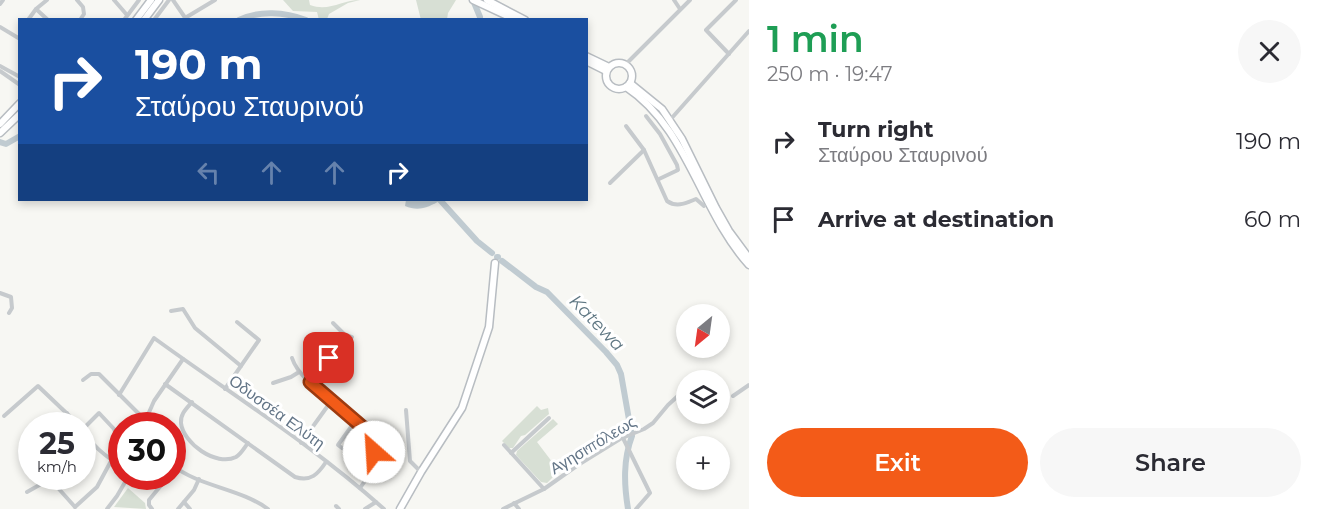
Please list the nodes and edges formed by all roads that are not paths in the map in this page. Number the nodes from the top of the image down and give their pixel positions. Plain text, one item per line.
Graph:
1 (3, 0) edge
2 (46, 0) edge
3 (77, 0) edge
4 (114, 0) edge
5 (139, 0) edge
6 (151, 0) edge
7 (159, 0) edge
8 (171, 0) edge
9 (215, 0) edge
10 (473, 0) edge
11 (674, 0) edge
12 (690, 0) edge
13 (736, 0) edge
14 (487, 2) edge
15 (0, 4) edge
16 (36, 9) junction
17 (680, 9) junction
18 (127, 15) junction
19 (29, 18) edge
20 (46, 18) edge
21 (81, 18) edge
22 (125, 18) edge
23 (138, 18) edge
24 (146, 18) edge
25 (156, 18) edge
26 (185, 18) edge
27 (188, 18) edge
28 (513, 18) edge
29 (521, 18) edge
30 (0, 27) edge
31 (749, 31) edge
32 (18, 38) edge
33 (729, 54) junction
34 (588, 57) edge
35 (588, 62) edge
36 (625, 65) junction
37 (0, 66) edge
38 (608, 69) junction
39 (0, 71) edge
40 (18, 76) edge
41 (18, 84) edge
42 (628, 85) junction
43 (18, 105) edge
44 (18, 116) edge
45 (646, 116) dead end
46 (670, 121) junction
47 (0, 124) edge
48 (626, 126) dead end
49 (0, 133) edge
50 (644, 150) junction
51 (659, 180) junction
52 (610, 183) dead end
53 (704, 206) dead end
54 (749, 258) edge
55 (495, 263) dead end
56 (749, 265) edge
57 (0, 293) edge
58 (171, 311) dead end
59 (9, 313) dead end
60 (237, 322) dead end
61 (333, 323) dead end
62 (352, 338) dead end
63 (292, 358) dead end
64 (183, 359) junction
65 (339, 362) dead end
66 (241, 366) junction
67 (299, 372) junction
68 (83, 380) dead end
69 (310, 382) junction
70 (273, 383) dead end
71 (165, 384) junction
72 (749, 386) edge
73 (225, 389) junction
74 (119, 395) junction
75 (733, 396) dead end
76 (676, 398) edge
77 (332, 400) junction
78 (192, 402) junction
79 (406, 410) dead end
80 (66, 412) edge
81 (137, 412) edge
82 (149, 412) edge
83 (96, 415) edge
84 (4, 416) dead end
85 (549, 418) dead end
86 (356, 420) junction
87 (108, 422) edge
88 (623, 438) junction
89 (248, 443) junction
90 (301, 443) junction
91 (96, 445) edge
92 (504, 445) dead end
93 (342, 448) dead end
94 (511, 453) junction
95 (108, 458) edge
96 (326, 462) junction
97 (108, 467) edge
98 (421, 472) junction
99 (186, 473) edge
100 (199, 479) junction
101 (360, 488) junction
102 (544, 489) junction
103 (120, 490) edge
104 (157, 490) edge
105 (27, 492) dead end
106 (184, 502) junction
107 (376, 502) junction
108 (259, 503) junction
109 (514, 503) junction
110 (74, 508) edge
111 (107, 509) edge
112 (152, 509) edge
113 (178, 509) edge
114 (190, 509) edge
115 (253, 509) edge
116 (268, 509) edge
117 (365, 509) edge
118 (384, 509) edge
119 (400, 509) edge
120 (502, 509) edge
121 (519, 509) edge
122 (636, 509) edge

1 - 15 street
2 - 16 street
3 - 21 street
4 - 18 street
5 - 18 street
6 - 23 main road
7 - 24 main road
8 - 25 street
8 - 26 street
9 - 27 street
10 - 14 main road
11 - 17 street
12 - 17 street
13 - 33 street
14 - 28 main road
14 - 29 main road
16 - 19 street
16 - 20 street
17 - 36 street
18 - 22 street
30 - 32 street
31 - 33 street
33 - 46 street
34 - 38 main road
35 - 38 main road
36 - 38 main road
36 - 42 main road
37 - 40 street
38 - 42 main road
39 - 41 street
42 - 46 main road
42 - 56 main road
43 - 47 main road
44 - 49 main road
45 - 51 street
46 - 54 main road
48 - 50 street
50 - 51 street
50 - 52 street
51 - 53 street
55 - 98 main road
57 - 59 street
58 - 66 street
60 - 66 street
61 - 62 street
63 - 67 street
64 - 71 street
64 - 73 street, Οδυσσέα Ελύτη
64 - 74 street, Οδυσσέα Ελύτη
65 - 69 street
66 - 73 street
67 - 69 street
67 - 70 street
68 - 74 street
69 - 77 street
71 - 78 street
71 - 82 street
72 - 75 street
73 - 90 street, Οδυσσέα Ελύτη
74 - 81 street
76 - 88 street, Αγησιπόλεως
77 - 86 street
77 - 90 street
78 - 89 street
78 - 89 street
79 - 98 street
80 - 84 street
83 - 87 street
85 - 94 street
86 - 93 street
86 - 101 street
88 - 102 street, Αγησιπόλεως
88 - 122 street
89 - 96 street
90 - 96 street, Οδυσσέα Ελύτη
91 - 95 street
92 - 94 street
94 - 102 street
96 - 101 street, Οδυσσέα Ελύτη
97 - 110 street
98 - 119 main road
99 - 100 street
100 - 106 street
100 - 108 street
101 - 107 street, Οδυσσέα Ελύτη
102 - 109 street, Αγησιπόλεως
103 - 111 street
104 - 112 street
105 - 110 street
106 - 113 street
106 - 114 street
107 - 117 street
107 - 118 street, Οδυσσέα Ελύτη
108 - 115 street
108 - 116 street
109 - 120 street, Αγησιπόλεως
109 - 121 street

